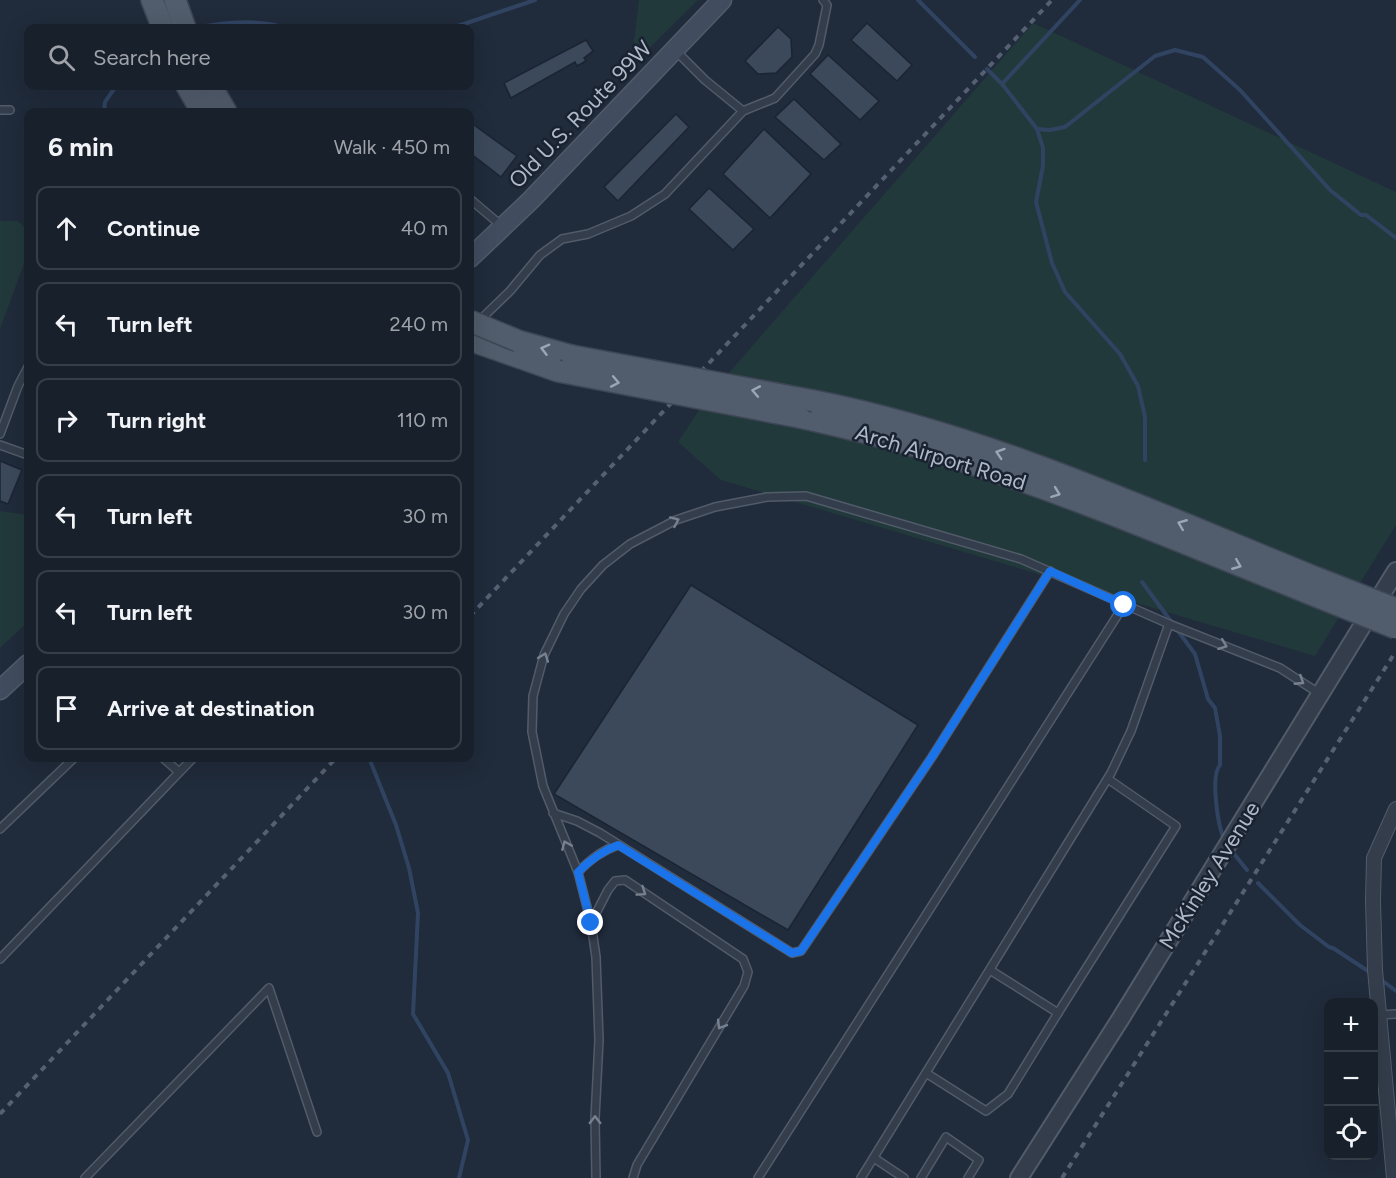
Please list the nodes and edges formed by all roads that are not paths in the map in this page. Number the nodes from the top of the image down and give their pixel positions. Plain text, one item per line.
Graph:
1 (152, 0) edge
2 (175, 0) edge
3 (722, 0) edge
4 (823, 0) edge
5 (161, 24) edge
6 (184, 24) edge
7 (675, 50) junction
8 (193, 90) edge
9 (212, 104) edge
10 (0, 110) edge
11 (10, 110) dead end
12 (743, 111) junction
13 (474, 202) edge
14 (503, 227) junction
15 (474, 254) edge
16 (474, 323) edge
17 (474, 326) edge
18 (474, 341) edge
19 (512, 347) junction
20 (565, 363) junction
21 (24, 375) edge
22 (0, 434) edge
23 (0, 445) edge
24 (24, 454) edge
25 (1050, 571) junction
26 (1396, 571) edge
27 (1310, 585) junction
28 (1124, 605) junction
29 (1396, 609) edge
30 (1169, 624) junction
31 (1396, 628) edge
32 (24, 668) edge
33 (0, 690) edge
34 (1320, 694) junction
35 (70, 762) edge
36 (168, 762) edge
37 (189, 762) edge
38 (179, 772) junction
39 (1108, 779) junction
40 (1396, 809) edge
41 (553, 813) junction
42 (0, 830) edge
43 (618, 845) junction
44 (578, 872) junction
45 (591, 923) junction
46 (0, 959) edge
47 (990, 970) junction
48 (1058, 1012) junction
49 (1396, 1014) edge
50 (1379, 1015) junction
51 (926, 1073) junction
52 (316, 1132) dead end
53 (874, 1158) junction
54 (85, 1178) edge
55 (596, 1178) edge
56 (633, 1178) edge
57 (758, 1178) edge
58 (861, 1178) edge
59 (904, 1178) edge
60 (921, 1178) edge
61 (968, 1178) edge
62 (1019, 1178) edge
63 (1394, 1178) edge

1 - 5 main road
2 - 6 main road
3 - 7 main road, Old U.S. Route 99W
4 - 12 lane
7 - 12 lane
7 - 14 main road, Old U.S. Route 99W
8 - 9 main road
10 - 11 lane
12 - 17 lane
13 - 14 lane
14 - 15 main road, Old U.S. Route 99W
16 - 19 main road, Arch Airport Road, bridge
18 - 19 main road, Arch Airport Road
19 - 20 main road, Arch Airport Road
20 -> 27 main road, Arch Airport Road, bridge
27 -> 20 main road, Arch Airport Road, bridge
21 - 22 lane
23 - 24 lane
25 - 28 lane
41 -> 25 lane
25 - 43 lane
26 - 34 street, McKinley Avenue
27 - 29 main road, Arch Airport Road, bridge
27 - 31 main road, Arch Airport Road, bridge
28 - 30 lane
28 - 57 lane
30 -> 34 lane
30 - 39 lane
32 - 33 main road
34 - 62 street, McKinley Avenue
35 - 42 lane
36 - 38 lane
37 - 38 lane
38 - 46 lane
39 - 47 lane
39 - 48 lane
40 - 50 street
41 - 43 lane
44 -> 41 lane
43 - 44 lane
44 - 45 lane
55 -> 45 lane
45 -> 56 lane
47 - 48 lane
47 - 51 lane
48 - 51 lane
49 - 50 lane
50 - 63 street
51 - 53 lane
52 - 54 lane
53 - 58 lane
53 - 59 lane
60 - 61 lane

